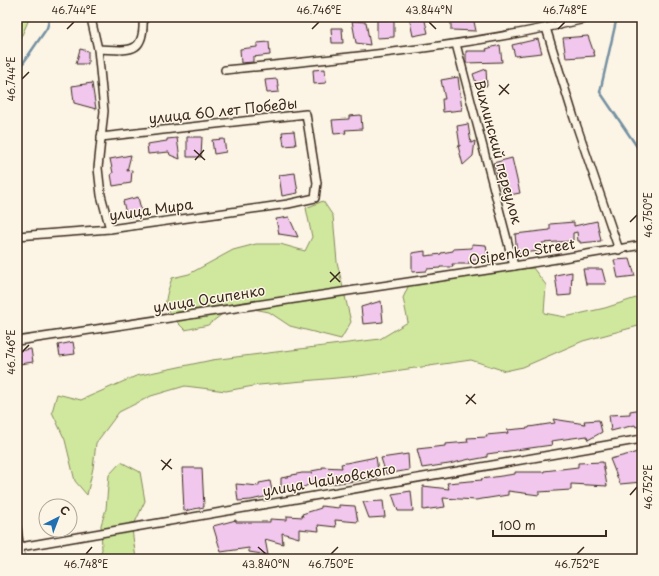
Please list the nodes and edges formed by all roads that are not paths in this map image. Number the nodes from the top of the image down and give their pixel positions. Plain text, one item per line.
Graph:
1 (92, 17) edge
2 (142, 17) edge
3 (559, 17) edge
4 (592, 17) edge
5 (560, 25) junction
6 (546, 28) junction
7 (456, 44) junction
8 (98, 49) junction
9 (225, 70) dead end
10 (101, 137) junction
11 (288, 204) joint
12 (110, 229) junction
13 (17, 236) edge
14 (642, 245) edge
15 (619, 250) junction
16 (514, 266) junction
17 (17, 341) edge
18 (642, 438) edge
19 (17, 528) edge
20 (20, 546) junction
21 (21, 559) edge

1 - 8 street
2 - 8 street
3 - 5 street
4 - 5 street
5 - 6 street
6 - 7 street
6 - 15 street
7 - 9 street
7 - 16 street, Вихлинский переулок
8 - 10 street
10 - 11 street, улица 60 лет Победы
10 - 12 street
11 - 12 street, улица Мира
12 - 13 street, улица Мира
14 - 15 street, Osipenko Street
15 - 16 street, Osipenko Street
16 - 17 street, Osipenko Street
18 - 20 street, улица Чайковского
19 - 20 street
20 - 21 street

